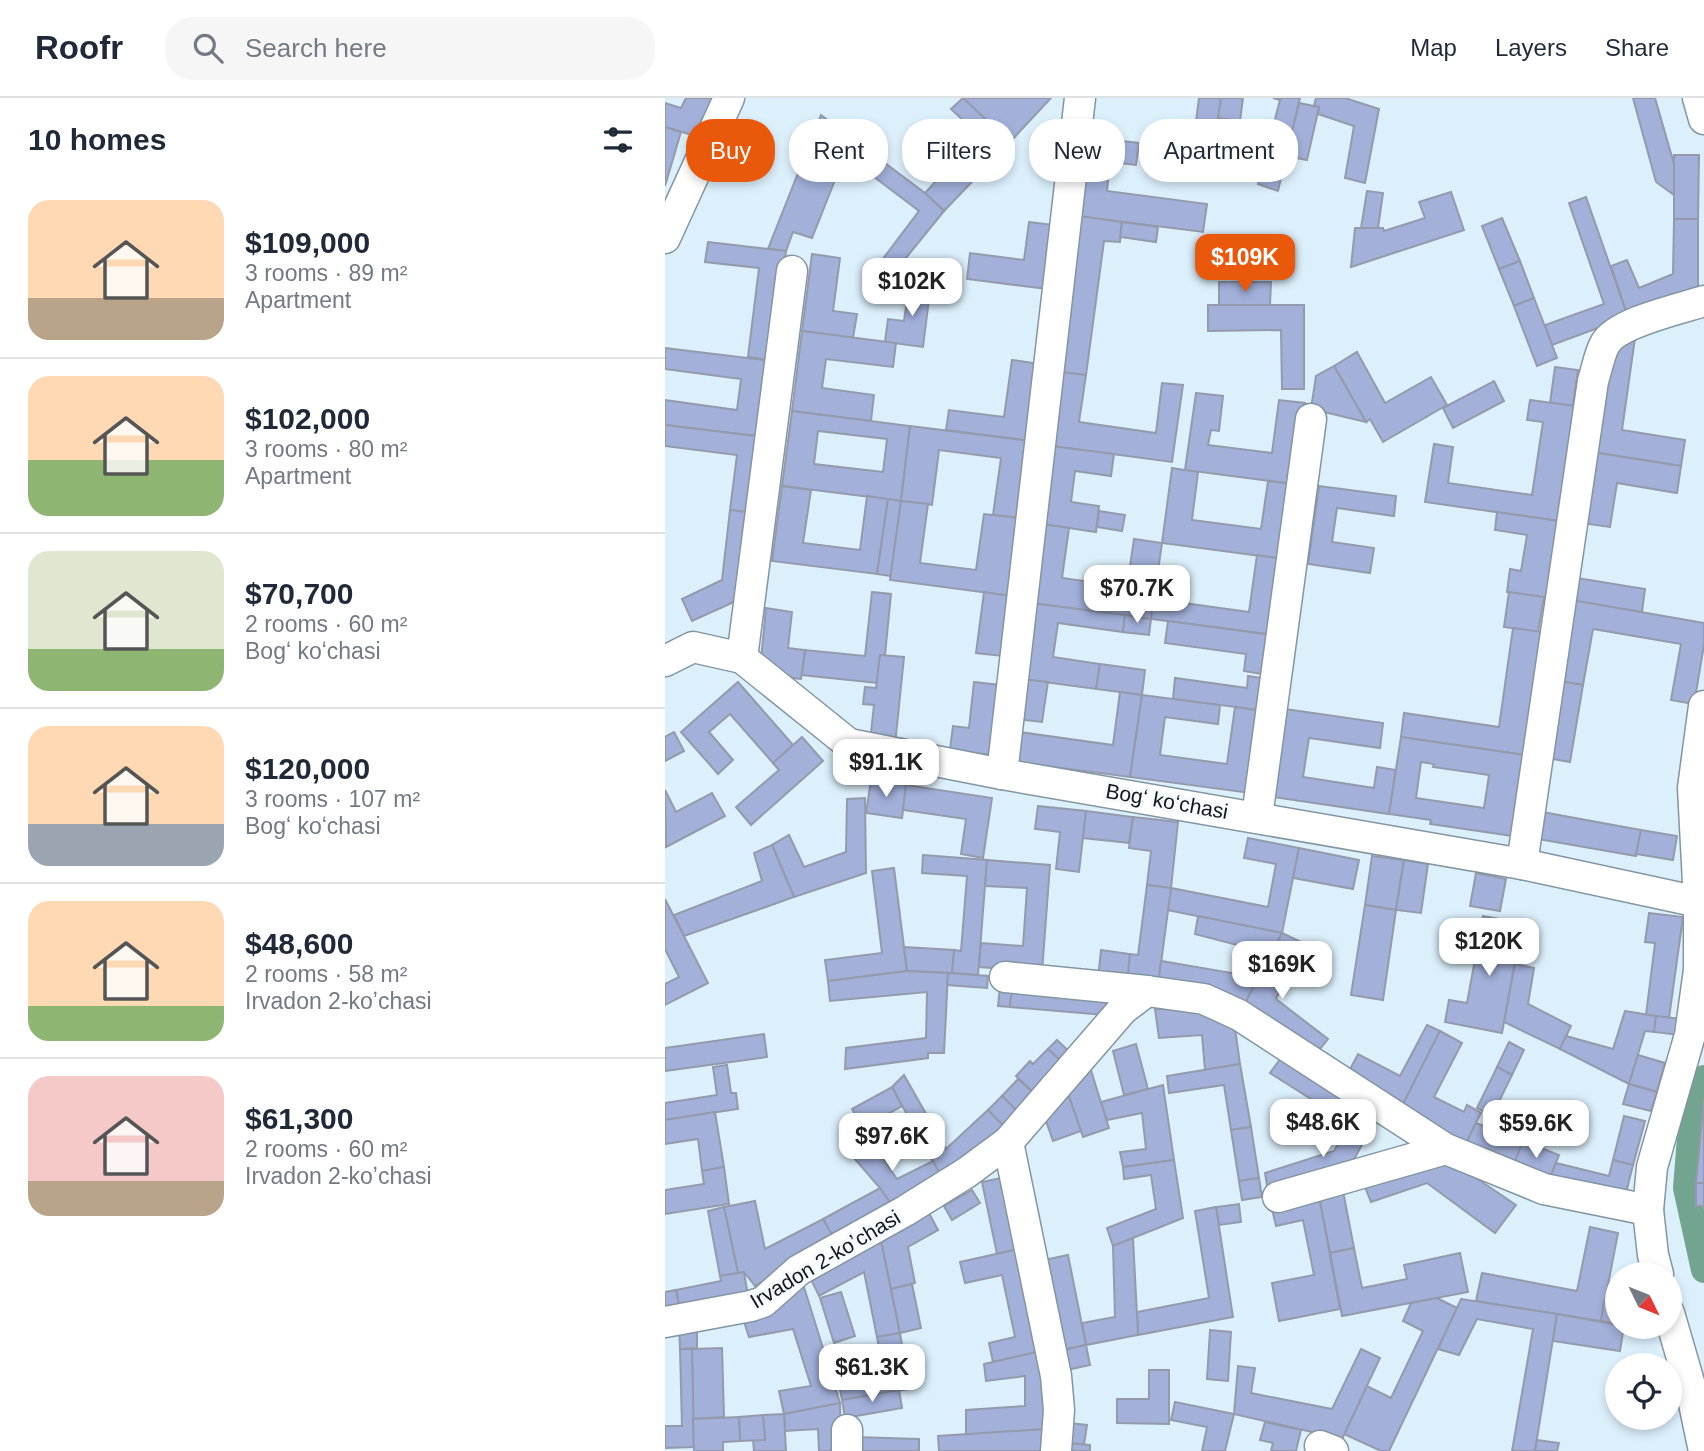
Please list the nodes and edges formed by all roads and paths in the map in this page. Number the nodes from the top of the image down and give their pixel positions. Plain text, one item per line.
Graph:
1 (729, 98) edge
2 (1080, 98) edge
3 (1698, 98) edge
4 (1704, 119) edge
5 (665, 238) edge
6 (792, 271) dead end
7 (1704, 301) edge
8 (1311, 419) dead end
9 (742, 658) junction
10 (665, 661) edge
11 (1704, 706) edge
12 (1002, 774) junction
13 (1257, 817) junction
14 (1522, 863) junction
15 (1701, 903) edge
16 (1005, 977) dead end
17 (1147, 990) junction
18 (1008, 1142) junction
19 (1446, 1149) junction
20 (1278, 1197) dead end
21 (1648, 1210) junction
22 (1655, 1262) edge
23 (665, 1322) edge
24 (1677, 1339) edge
25 (1056, 1451) edge
26 (1704, 1451) edge

1 - 5 street
2 - 12 street
3 - 4 street
6 - 9 street
7 - 14 street
8 - 13 street
9 - 10 street, Bogʻ koʻchasi
9 - 12 street, Bogʻ koʻchasi
11 - 15 street
12 - 13 street, Bogʻ koʻchasi
13 - 14 street, Bogʻ koʻchasi
14 - 15 street, Bogʻ koʻchasi
15 - 21 street
16 - 17 street
17 - 18 street, Irvadon 2-koʼchasi
17 - 19 street
18 - 23 street, Irvadon 2-koʼchasi
18 - 25 street
19 - 20 street
19 - 21 street
21 - 22 street
24 - 26 street

